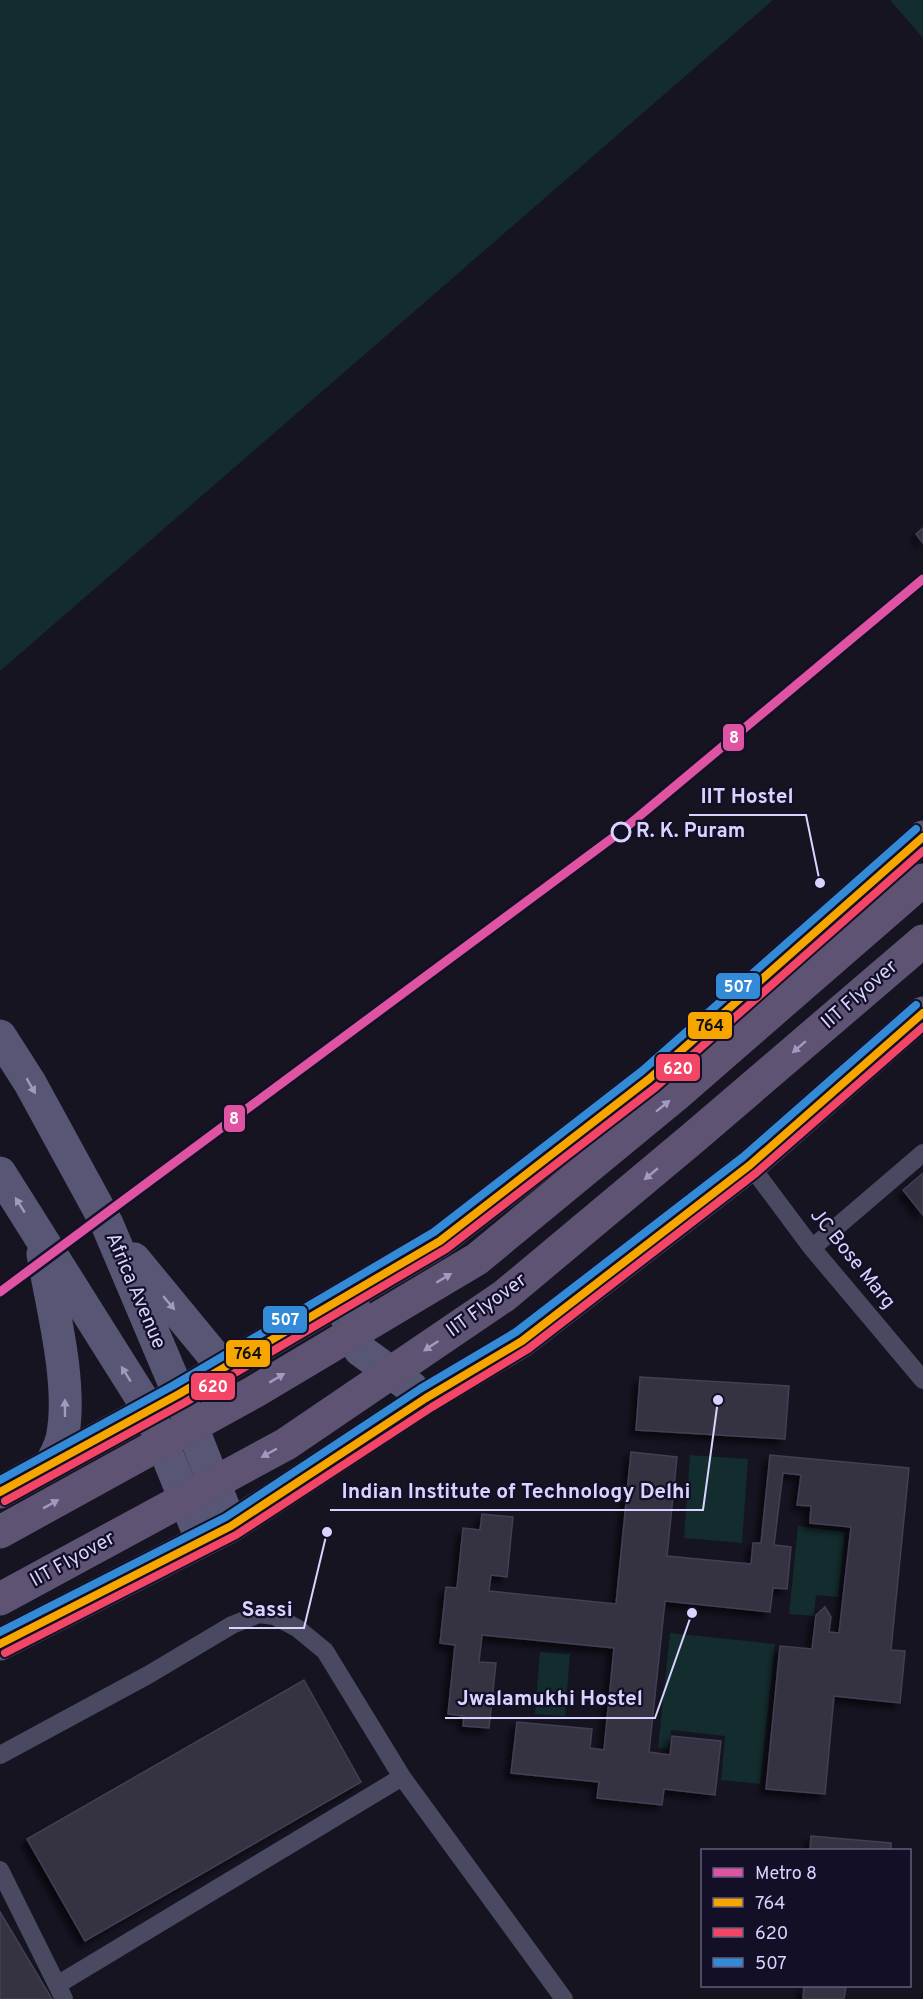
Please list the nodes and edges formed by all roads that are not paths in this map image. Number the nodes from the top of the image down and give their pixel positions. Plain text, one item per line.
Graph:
1 (923, 837) edge
2 (923, 879) edge
3 (923, 940) edge
4 (923, 1013) edge
5 (0, 1036) edge
6 (923, 1152) edge
7 (750, 1165) junction
8 (0, 1173) edge
9 (107, 1224) junction
10 (40, 1236) junction
11 (813, 1248) junction
12 (363, 1286) junction
13 (223, 1367) junction
14 (923, 1380) edge
15 (179, 1394) junction
16 (426, 1398) junction
17 (149, 1410) junction
18 (51, 1464) junction
19 (0, 1492) edge
20 (0, 1532) edge
21 (216, 1534) junction
22 (0, 1599) edge
23 (0, 1644) edge
24 (0, 1755) edge
25 (402, 1777) junction
26 (0, 1870) edge
27 (60, 1992) edge
28 (564, 1999) edge

1 - 12 main road
20 -> 2 main road, bridge
3 -> 22 main road, IIT Flyover, bridge
4 - 7 main road
5 -> 9 main road, Africa Avenue
6 - 11 lane
7 - 11 lane, JC Bose Marg
7 - 16 main road
10 -> 8 main road
9 -> 13 main road
9 - 15 main road, Africa Avenue
17 -> 10 main road
18 -> 10 main road
11 - 14 lane, JC Bose Marg
12 - 13 main road
12 - 16 main road
13 - 15 main road
15 - 17 main road
15 - 21 main road, Africa Avenue
16 - 21 main road
17 - 18 main road
17 - 21 main road
18 - 19 main road
21 - 23 main road
24 - 25 lane
25 - 27 lane
25 - 28 lane
26 - 27 lane

